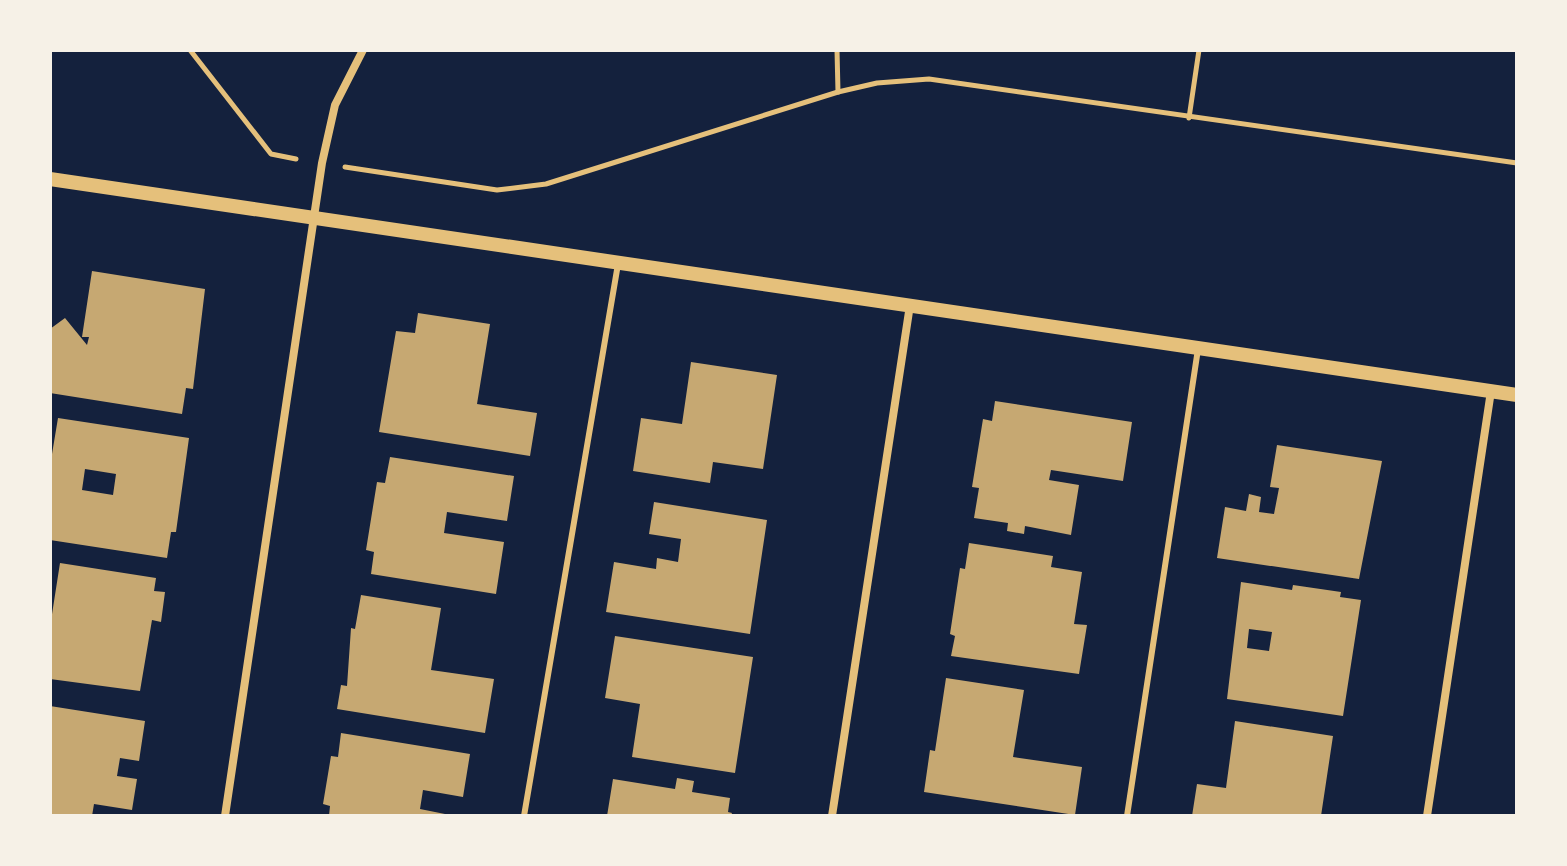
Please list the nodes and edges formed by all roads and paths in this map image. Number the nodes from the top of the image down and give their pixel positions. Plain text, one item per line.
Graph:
1 (190, 50) edge
2 (363, 50) edge
3 (837, 50) edge
4 (1199, 50) edge
5 (838, 92) junction
6 (1189, 118) junction
7 (271, 154) dead end
8 (1517, 163) edge
9 (372, 171) dead end
10 (50, 179) edge
11 (315, 218) junction
12 (618, 264) junction
13 (910, 305) junction
14 (1198, 348) junction
15 (1491, 391) junction
16 (1517, 395) edge
17 (225, 816) edge
18 (524, 816) edge
19 (832, 816) edge
20 (1127, 816) edge
21 (1427, 816) edge

1 - 7 path
2 - 11 street
3 - 5 path
4 - 6 path
5 - 6 path
5 - 9 path
6 - 8 path
10 - 11 street
11 - 12 street
11 - 17 street
12 - 13 street
12 - 18 lane
13 - 14 street
13 - 19 street
14 - 15 street
14 - 20 lane
15 - 16 street
15 - 21 street

